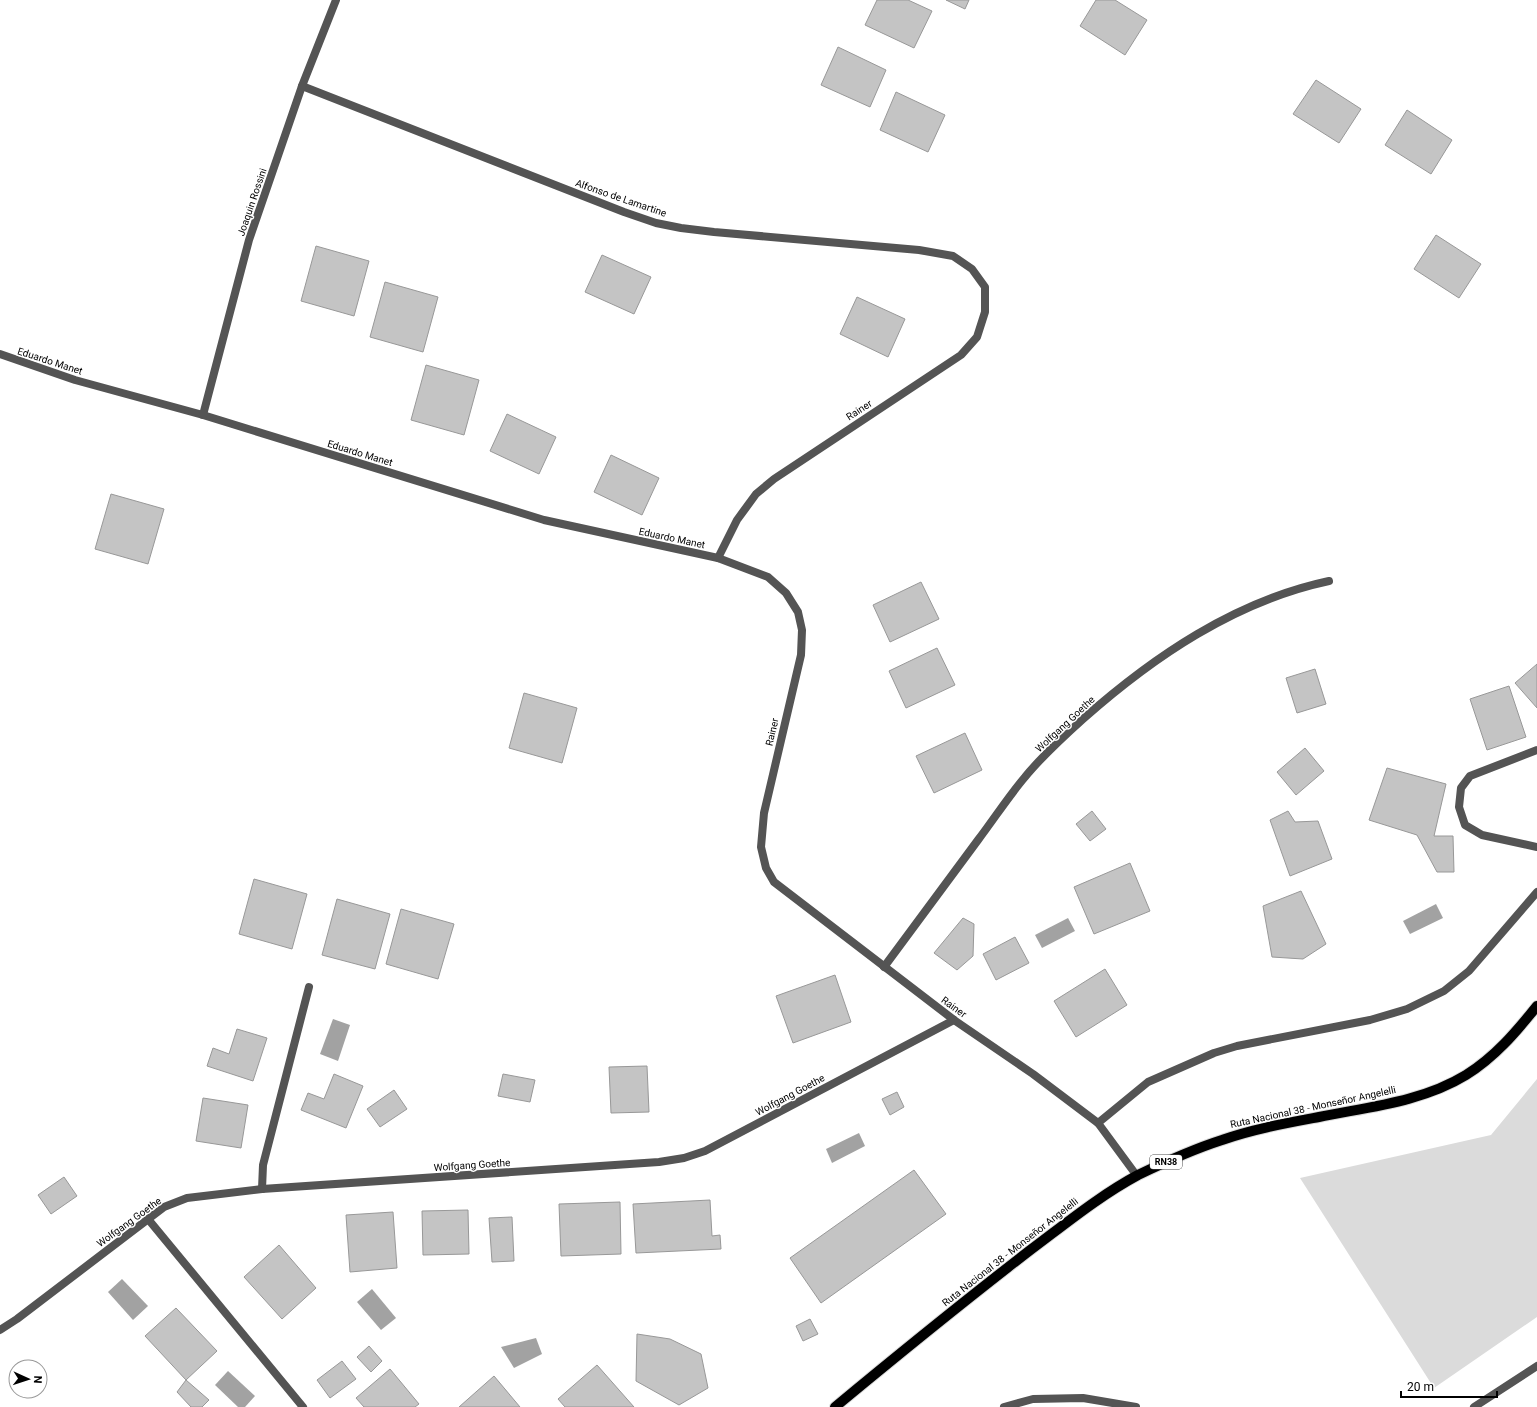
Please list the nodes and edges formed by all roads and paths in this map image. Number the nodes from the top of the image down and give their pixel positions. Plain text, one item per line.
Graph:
1 (336, 0) edge
2 (302, 86) junction
3 (985, 287) joint
4 (0, 354) edge
5 (203, 415) junction
6 (718, 558) junction
7 (1329, 581) dead end
8 (1537, 750) edge
9 (1537, 847) edge
10 (1537, 892) edge
11 (884, 967) junction
12 (309, 987) dead end
13 (1537, 1006) edge
14 (954, 1020) junction
15 (1098, 1123) junction
16 (1137, 1176) junction
17 (262, 1189) junction
18 (148, 1219) junction
19 (0, 1330) edge
20 (1537, 1366) edge
21 (303, 1407) edge
22 (834, 1407) edge
23 (1004, 1407) edge
24 (1136, 1407) edge
25 (1474, 1407) edge

1 - 2 street, Joaquin Rossini
2 - 3 street, Alfonso de Lamartine
2 - 5 street, Joaquin Rossini
3 - 6 street, Rainer
4 - 5 street, Eduardo Manet
5 - 6 street, Eduardo Manet
6 - 11 street, Rainer
7 - 11 street, Wolfgang Goethe
8 - 9 street
10 - 15 street
11 - 14 street, Rainer
12 - 17 street
13 - 16 main road, Ruta Nacional 38 - Monseñor Angelelli / RN38
14 - 15 street, Rainer
14 - 17 street, Wolfgang Goethe
15 - 16 street, Rainer
16 - 22 main road, Ruta Nacional 38 - Monseñor Angelelli / RN38
17 - 18 street, Wolfgang Goethe
18 - 19 street, Wolfgang Goethe
18 - 21 street
20 - 25 street
23 - 24 street

